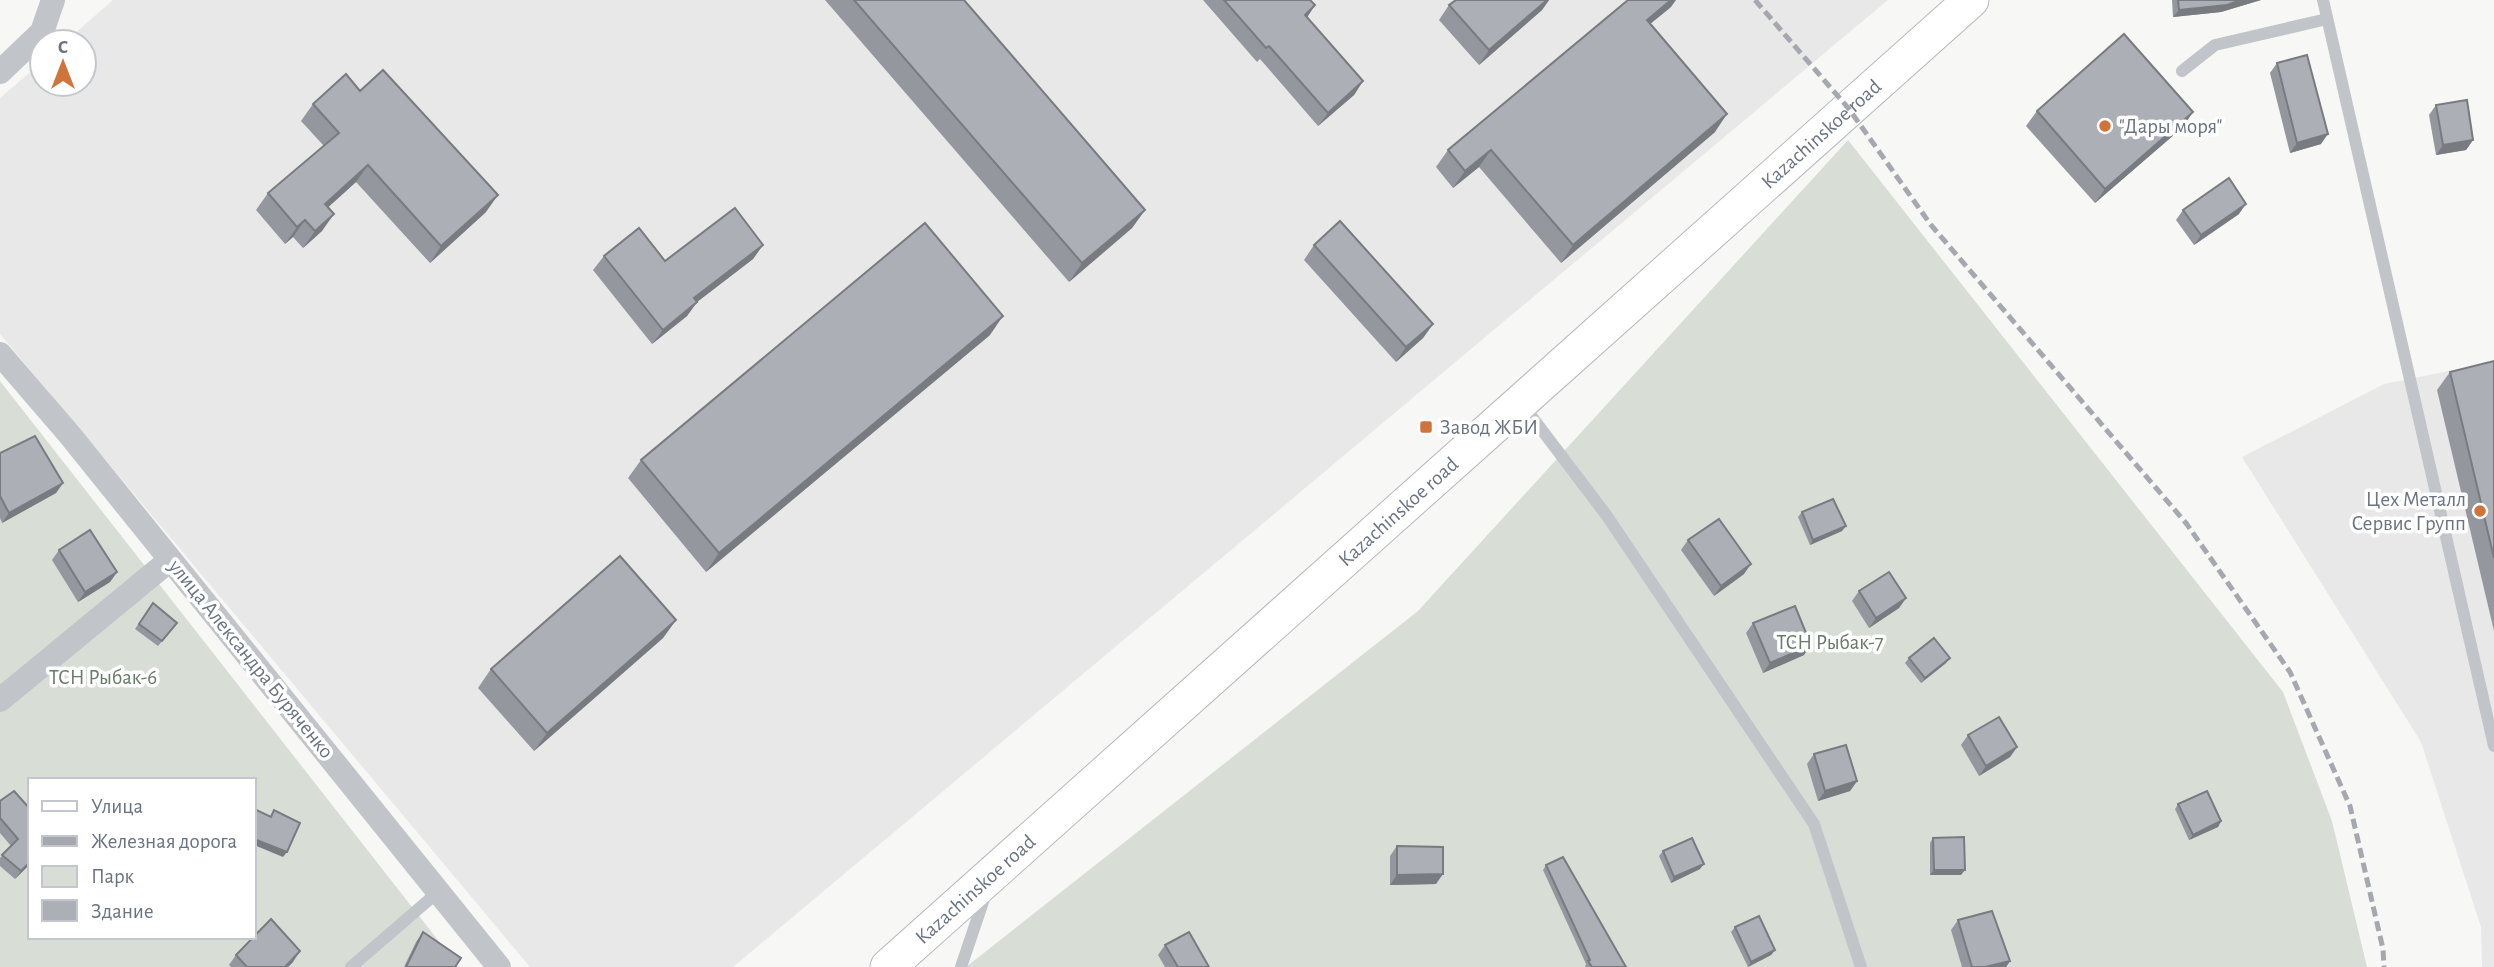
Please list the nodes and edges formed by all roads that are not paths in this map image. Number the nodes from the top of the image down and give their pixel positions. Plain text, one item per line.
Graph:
1 (52, 0) edge
2 (1971, 0) edge
3 (2323, 0) edge
4 (2328, 19) junction
5 (2182, 71) dead end
6 (0, 72) edge
7 (0, 354) edge
8 (1521, 402) junction
9 (170, 560) junction
10 (0, 700) edge
11 (2494, 746) edge
12 (992, 876) junction
13 (439, 892) junction
14 (351, 967) edge
15 (499, 967) edge
16 (888, 967) edge
17 (961, 967) edge
18 (1861, 967) edge

1 - 6 street
2 - 8 main road, Kazachinskoe road
3 - 4 lane
4 - 5 lane
4 - 11 lane
7 - 9 street, улица Александра Буряченко
8 - 12 main road, Kazachinskoe road
8 - 18 lane
9 - 10 street
9 - 13 street, улица Александра Буряченко
12 - 16 main road, Kazachinskoe road
12 - 17 lane
13 - 14 lane
13 - 15 street, улица Александра Буряченко

